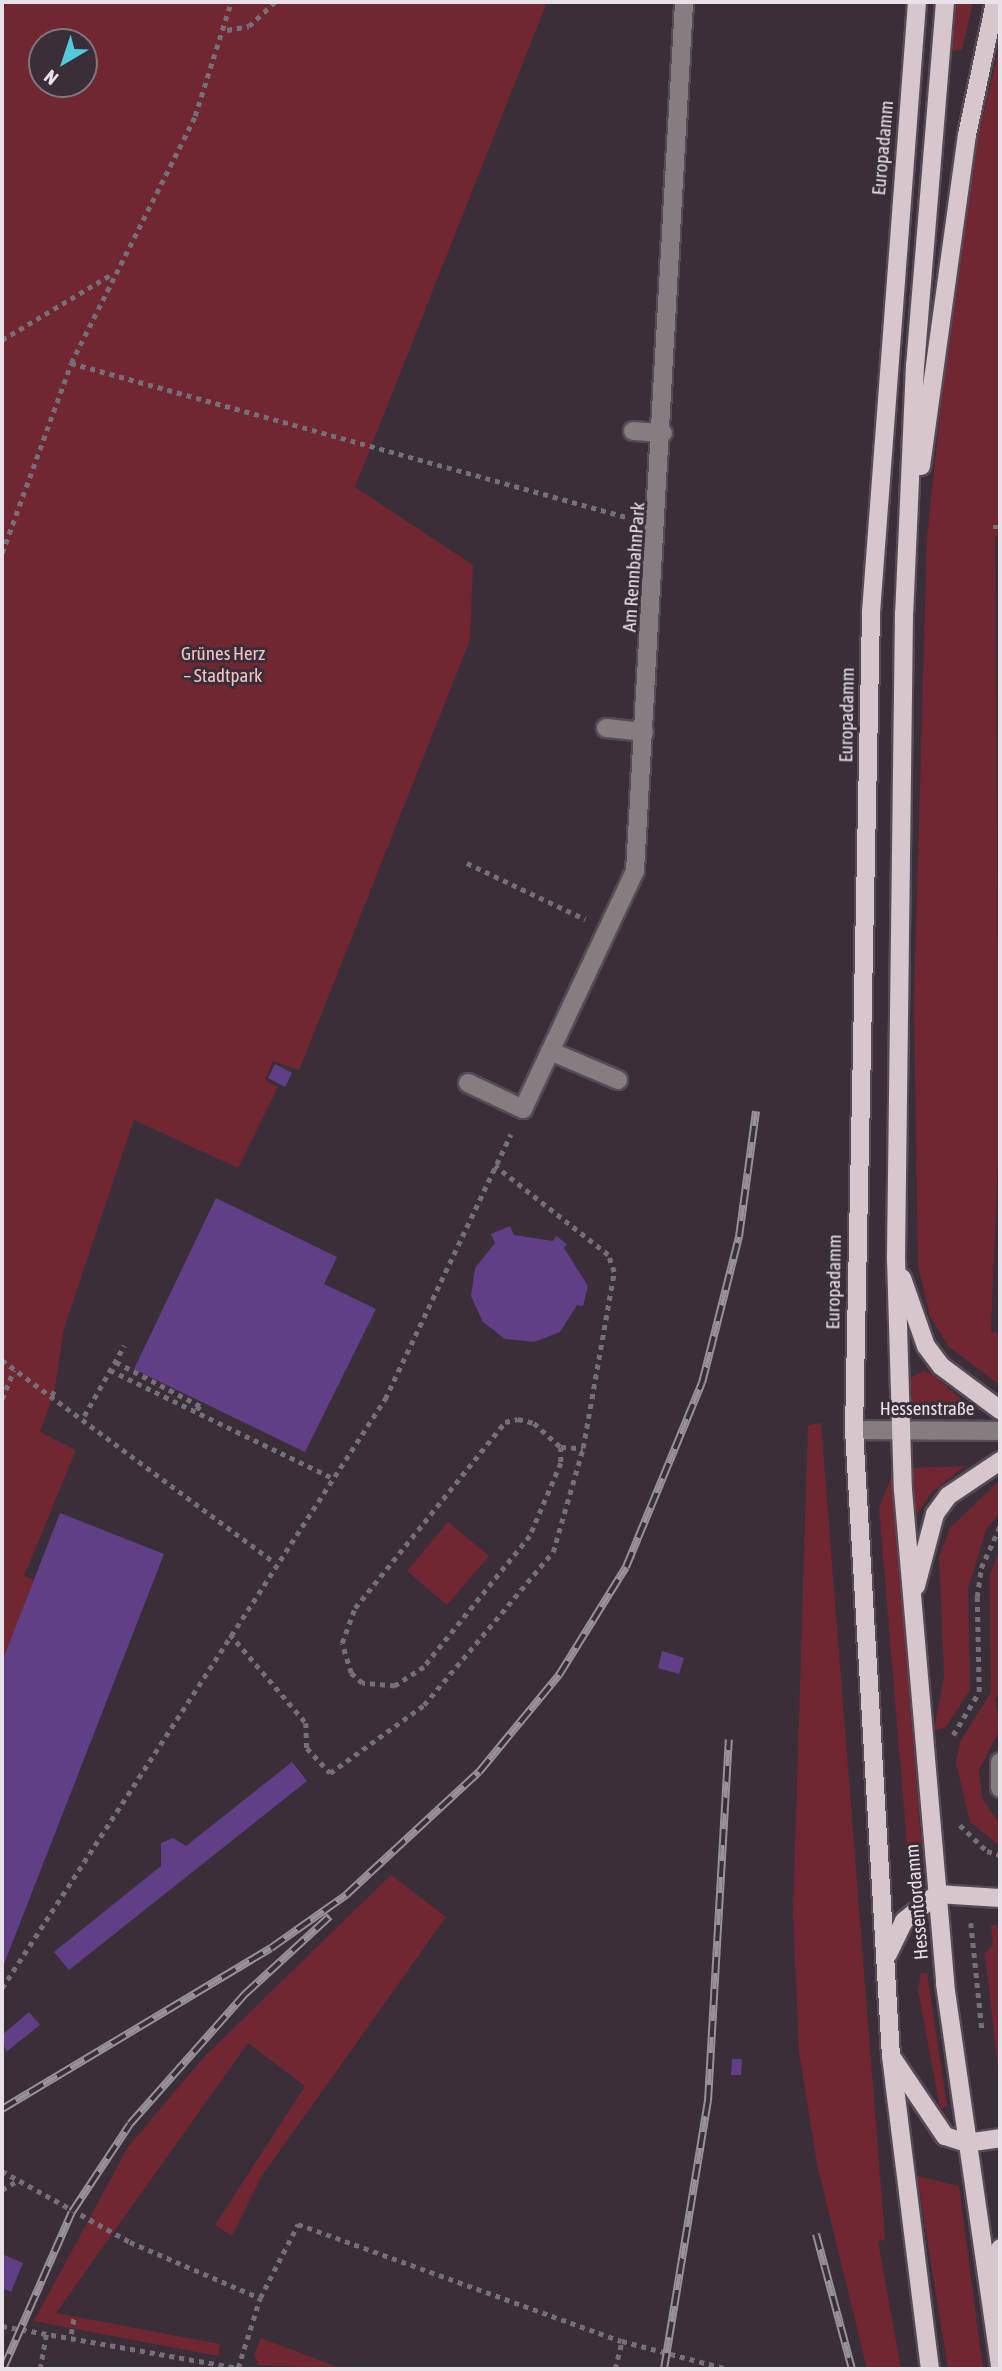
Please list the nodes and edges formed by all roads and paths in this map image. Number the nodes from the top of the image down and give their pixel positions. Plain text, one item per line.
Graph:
1 (231, 2) edge
2 (275, 2) edge
3 (684, 2) edge
4 (917, 2) edge
5 (945, 2) edge
6 (995, 2) edge
7 (226, 30) junction
8 (111, 275) junction
9 (2, 340) edge
10 (71, 363) junction
11 (633, 431) dead end
12 (663, 433) junction
13 (658, 526) junction
14 (993, 527) dead end
15 (1000, 527) edge
16 (2, 553) edge
17 (904, 612) junction
18 (606, 728) dead end
19 (644, 732) junction
20 (467, 863) dead end
21 (608, 930) junction
22 (550, 1051) junction
23 (618, 1080) dead end
24 (468, 1083) dead end
25 (523, 1109) junction
26 (495, 1166) junction
27 (896, 1258) junction
28 (124, 1346) dead end
29 (2, 1360) edge
30 (116, 1362) junction
31 (14, 1370) junction
32 (110, 1370) junction
33 (2, 1399) edge
34 (1000, 1410) edge
35 (197, 1412) junction
36 (84, 1416) junction
37 (853, 1430) junction
38 (900, 1430) junction
39 (1000, 1431) edge
40 (561, 1447) junction
41 (583, 1448) junction
42 (1000, 1461) edge
43 (332, 1478) junction
44 (1000, 1526) edge
45 (275, 1563) junction
46 (913, 1596) junction
47 (230, 1634) junction
48 (951, 1743) dead end
49 (1000, 1762) edge
50 (1000, 1788) edge
51 (954, 1810) dead end
52 (958, 1823) junction
53 (960, 1835) dead end
54 (1000, 1855) edge
55 (937, 1894) junction
56 (968, 1894) junction
57 (1000, 1898) edge
58 (886, 1961) junction
59 (2, 1988) edge
60 (983, 2041) dead end
61 (891, 2056) junction
62 (1000, 2138) edge
63 (966, 2143) junction
64 (2, 2171) edge
65 (18, 2180) junction
66 (2, 2190) edge
67 (1000, 2248) edge
68 (260, 2298) junction
69 (993, 2299) junction
70 (74, 2317) dead end
71 (2, 2326) edge
72 (47, 2331) junction
73 (71, 2334) junction
74 (622, 2341) junction
75 (1000, 2368) edge
76 (40, 2369) edge
77 (240, 2369) edge
78 (615, 2369) edge
79 (723, 2369) edge
80 (930, 2369) edge

1 - 7 path
2 - 7 path
3 - 12 street, Am RennbahnPark
4 - 37 main road, Europadamm
5 - 17 main road
6 - 17 main road
7 - 8 path
8 - 9 path
8 - 10 path
10 - 13 path
10 - 16 path
11 - 12 street
12 - 13 street, Am RennbahnPark
13 - 19 street, Am RennbahnPark
14 - 15 path
17 - 27 main road
18 - 19 street
19 - 21 street, Am RennbahnPark
20 - 21 path
21 - 22 street, Am RennbahnPark
22 - 23 street
22 - 25 street, Am RennbahnPark
24 - 25 street
25 - 26 path
26 - 41 path
26 - 43 path
27 - 34 main road
27 - 38 main road
28 - 30 path
29 - 31 path
30 - 32 path
30 - 35 path
31 - 33 path
31 - 36 path
32 - 35 path
32 - 36 path
35 - 43 path
36 - 45 path
37 - 38 street, Hessenstraße
37 - 58 main road, Hessentordamm
38 - 39 street, Hessenstraße
38 - 46 main road, Hessentordamm
40 - 40 path
40 - 41 path
41 - 47 path
42 - 46 main road
43 - 45 path
44 - 48 path
45 - 47 path
46 - 55 main road, Hessentordamm
47 - 59 path
49 - 50 street
51 - 52 path
52 - 53 path
52 - 54 path
55 - 56 main road
55 - 58 main road
55 - 63 main road, Hessentordamm
56 - 57 main road
56 - 60 path
58 - 61 main road, Hessentordamm
61 - 63 main road
61 - 80 main road, Hessentordamm
62 - 63 main road
63 - 69 main road, Hessentordamm
64 - 65 path
65 - 66 path
65 - 68 path
67 - 69 main road
68 - 74 path
68 - 77 path
69 - 75 main road, Hessentordamm
70 - 73 path
71 - 72 path
72 - 73 path
72 - 76 path
73 - 77 path
74 - 78 path
74 - 79 path

